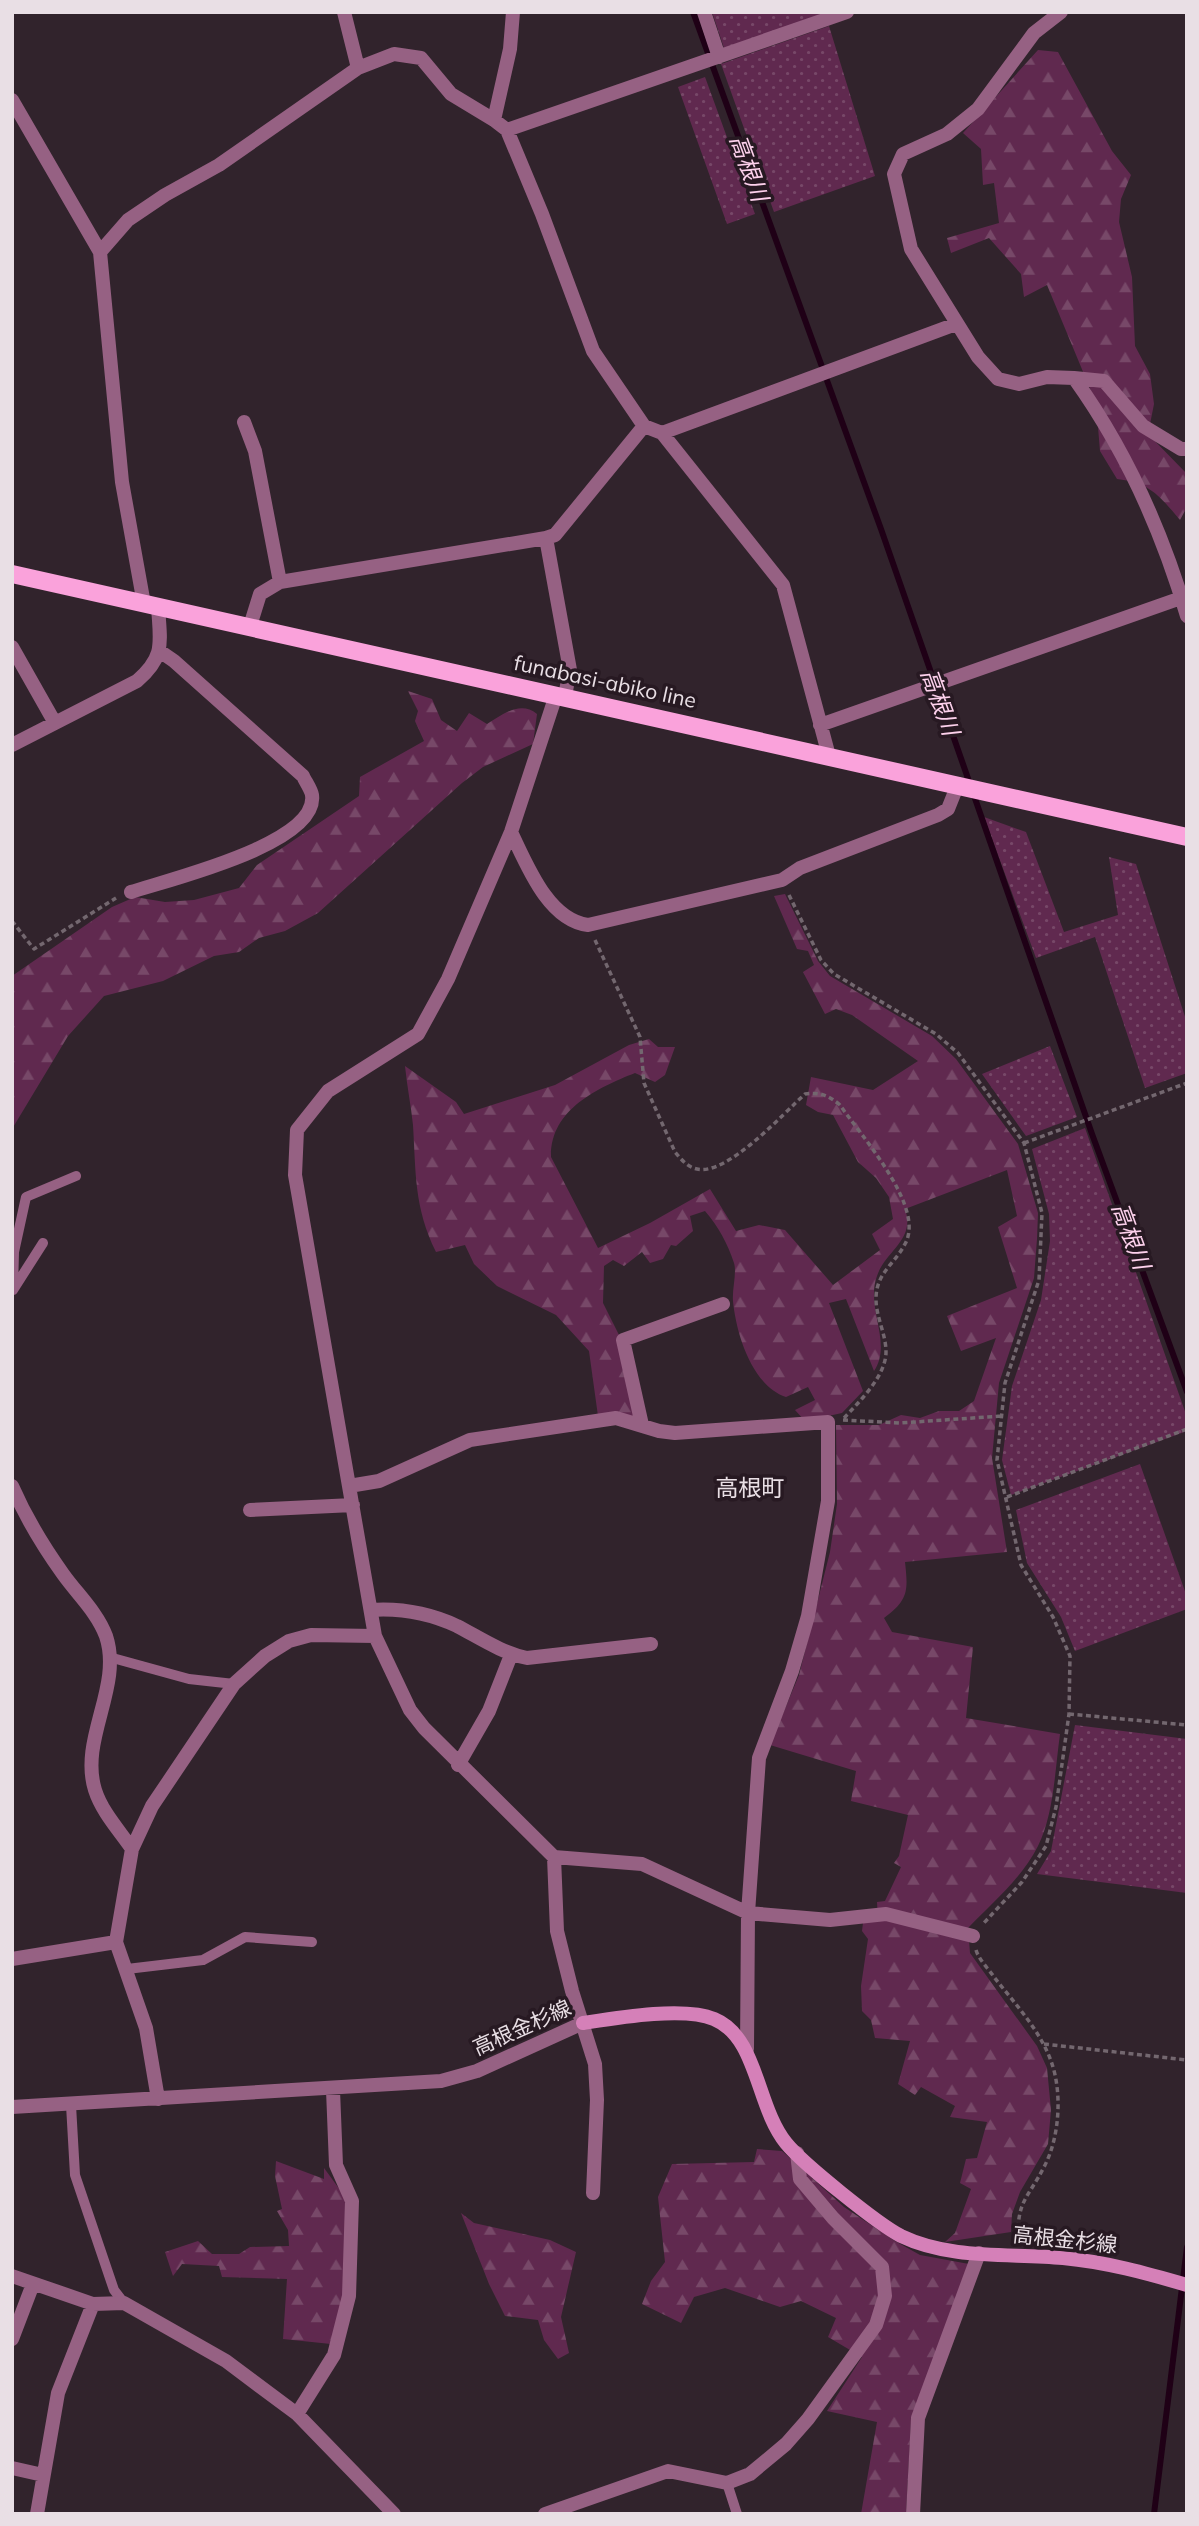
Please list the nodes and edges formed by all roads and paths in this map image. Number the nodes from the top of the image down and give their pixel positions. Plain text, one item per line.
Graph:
1 (344, 12) edge
2 (513, 12) edge
3 (704, 12) edge
4 (847, 12) edge
5 (1060, 12) edge
6 (719, 57) junction
7 (358, 68) junction
8 (12, 100) edge
9 (494, 120) junction
10 (507, 130) junction
11 (100, 252) junction
12 (956, 324) junction
13 (1074, 378) junction
14 (244, 422) dead end
15 (643, 426) junction
16 (662, 433) junction
17 (1187, 449) edge
18 (546, 538) junction
19 (12, 574) edge
20 (280, 582) junction
21 (1181, 598) junction
22 (151, 605) junction
23 (1187, 616) edge
24 (250, 626) junction
25 (12, 647) edge
26 (161, 652) junction
27 (561, 695) junction
28 (55, 723) junction
29 (820, 725) junction
30 (12, 745) edge
31 (829, 756) junction
32 (958, 784) junction
33 (511, 832) junction
34 (1187, 837) edge
35 (782, 880) junction
36 (131, 892) joint
37 (12, 921) edge
38 (588, 925) junction
39 (1187, 1083) edge
40 (1024, 1143) junction
41 (76, 1176) dead end
42 (43, 1243) dead end
43 (12, 1291) edge
44 (723, 1304) dead end
45 (1002, 1416) junction
46 (642, 1425) junction
47 (1187, 1429) edge
48 (12, 1486) edge
49 (349, 1486) junction
50 (1007, 1497) junction
51 (353, 1505) junction
52 (250, 1510) dead end
53 (371, 1609) junction
54 (375, 1636) junction
55 (651, 1643) dead end
56 (511, 1655) junction
57 (108, 1657) junction
58 (234, 1684) junction
59 (1069, 1714) junction
60 (1187, 1725) edge
61 (458, 1765) junction
62 (132, 1849) junction
63 (554, 1857) junction
64 (748, 1913) junction
65 (973, 1936) junction
66 (116, 1942) junction
67 (312, 1942) dead end
68 (12, 1959) edge
69 (127, 1969) junction
70 (583, 2023) junction
71 (1044, 2044) junction
72 (747, 2049) junction
73 (1187, 2060) edge
74 (333, 2090) junction
75 (158, 2099) junction
76 (71, 2105) junction
77 (12, 2107) edge
78 (797, 2153) junction
79 (593, 2193) dead end
80 (979, 2253) junction
81 (1018, 2255) junction
82 (12, 2276) edge
83 (33, 2284) junction
84 (1187, 2285) edge
85 (124, 2303) junction
86 (93, 2304) junction
87 (12, 2339) edge
88 (297, 2414) junction
89 (12, 2468) edge
90 (43, 2475) junction
91 (727, 2483) junction
92 (37, 2514) edge
93 (394, 2514) edge
94 (545, 2514) edge
95 (737, 2514) edge
96 (913, 2514) edge

1 - 7 street
2 - 9 street
3 - 6 street
4 - 6 street
5 - 12 street
6 - 10 street
7 - 9 street
7 - 11 street
8 - 11 street
9 - 10 street
10 - 15 street
11 - 22 street
12 - 13 street
12 - 16 street
13 - 17 street
13 - 21 street
14 - 20 street
15 - 16 street
15 - 18 street
16 - 29 street
18 - 20 street
18 - 27 street
19 - 22 main road, funabasi-abiko line
20 - 24 street
21 - 23 street
21 - 29 street
22 - 24 main road, funabasi-abiko line
22 - 26 street
24 - 27 main road, funabasi-abiko line
25 - 28 street
26 - 28 street
26 - 36 street
27 - 31 main road, funabasi-abiko line
27 - 33 street
28 - 30 street
29 - 31 street
31 - 32 main road, funabasi-abiko line
32 - 34 main road, funabasi-abiko line
32 - 35 street
33 - 38 street
33 - 49 street
35 - 38 street
35 - 40 path
36 - 37 path
38 - 45 path
39 - 40 path
40 - 45 path
41 - 43 lane
42 - 43 lane
44 - 46 street
45 - 50 path
46 - 49 street
46 - 64 street
47 - 50 path
48 - 57 street
49 - 51 street
50 - 59 path
51 - 52 street
51 - 53 street
53 - 54 street
53 - 56 street
54 - 58 street
54 - 61 street
55 - 56 street
56 - 61 street
57 - 58 lane
57 - 62 street
58 - 62 street
59 - 60 path
59 - 65 path
61 - 63 street
62 - 66 street
63 - 64 street
63 - 70 street
64 - 65 street
64 - 72 street
65 - 71 path
66 - 68 street
66 - 69 street
67 - 69 lane
69 - 75 street
70 - 72 street, 高根金杉線
70 - 74 street, 高根金杉線
70 - 79 street
71 - 73 path
71 - 81 path
72 - 78 street, 高根金杉線
74 - 75 street, 高根金杉線
74 - 88 street
75 - 76 street, 高根金杉線
76 - 77 street, 高根金杉線
76 - 85 lane
78 - 80 street, 高根金杉線
78 - 91 street
80 - 81 street, 高根金杉線
80 - 96 street
81 - 84 street, 高根金杉線
82 - 83 street
83 - 86 street
83 - 87 street
85 - 86 street
85 - 88 street
86 - 90 street
88 - 93 street
89 - 90 street
90 - 92 street
91 - 94 street
91 - 95 lane

